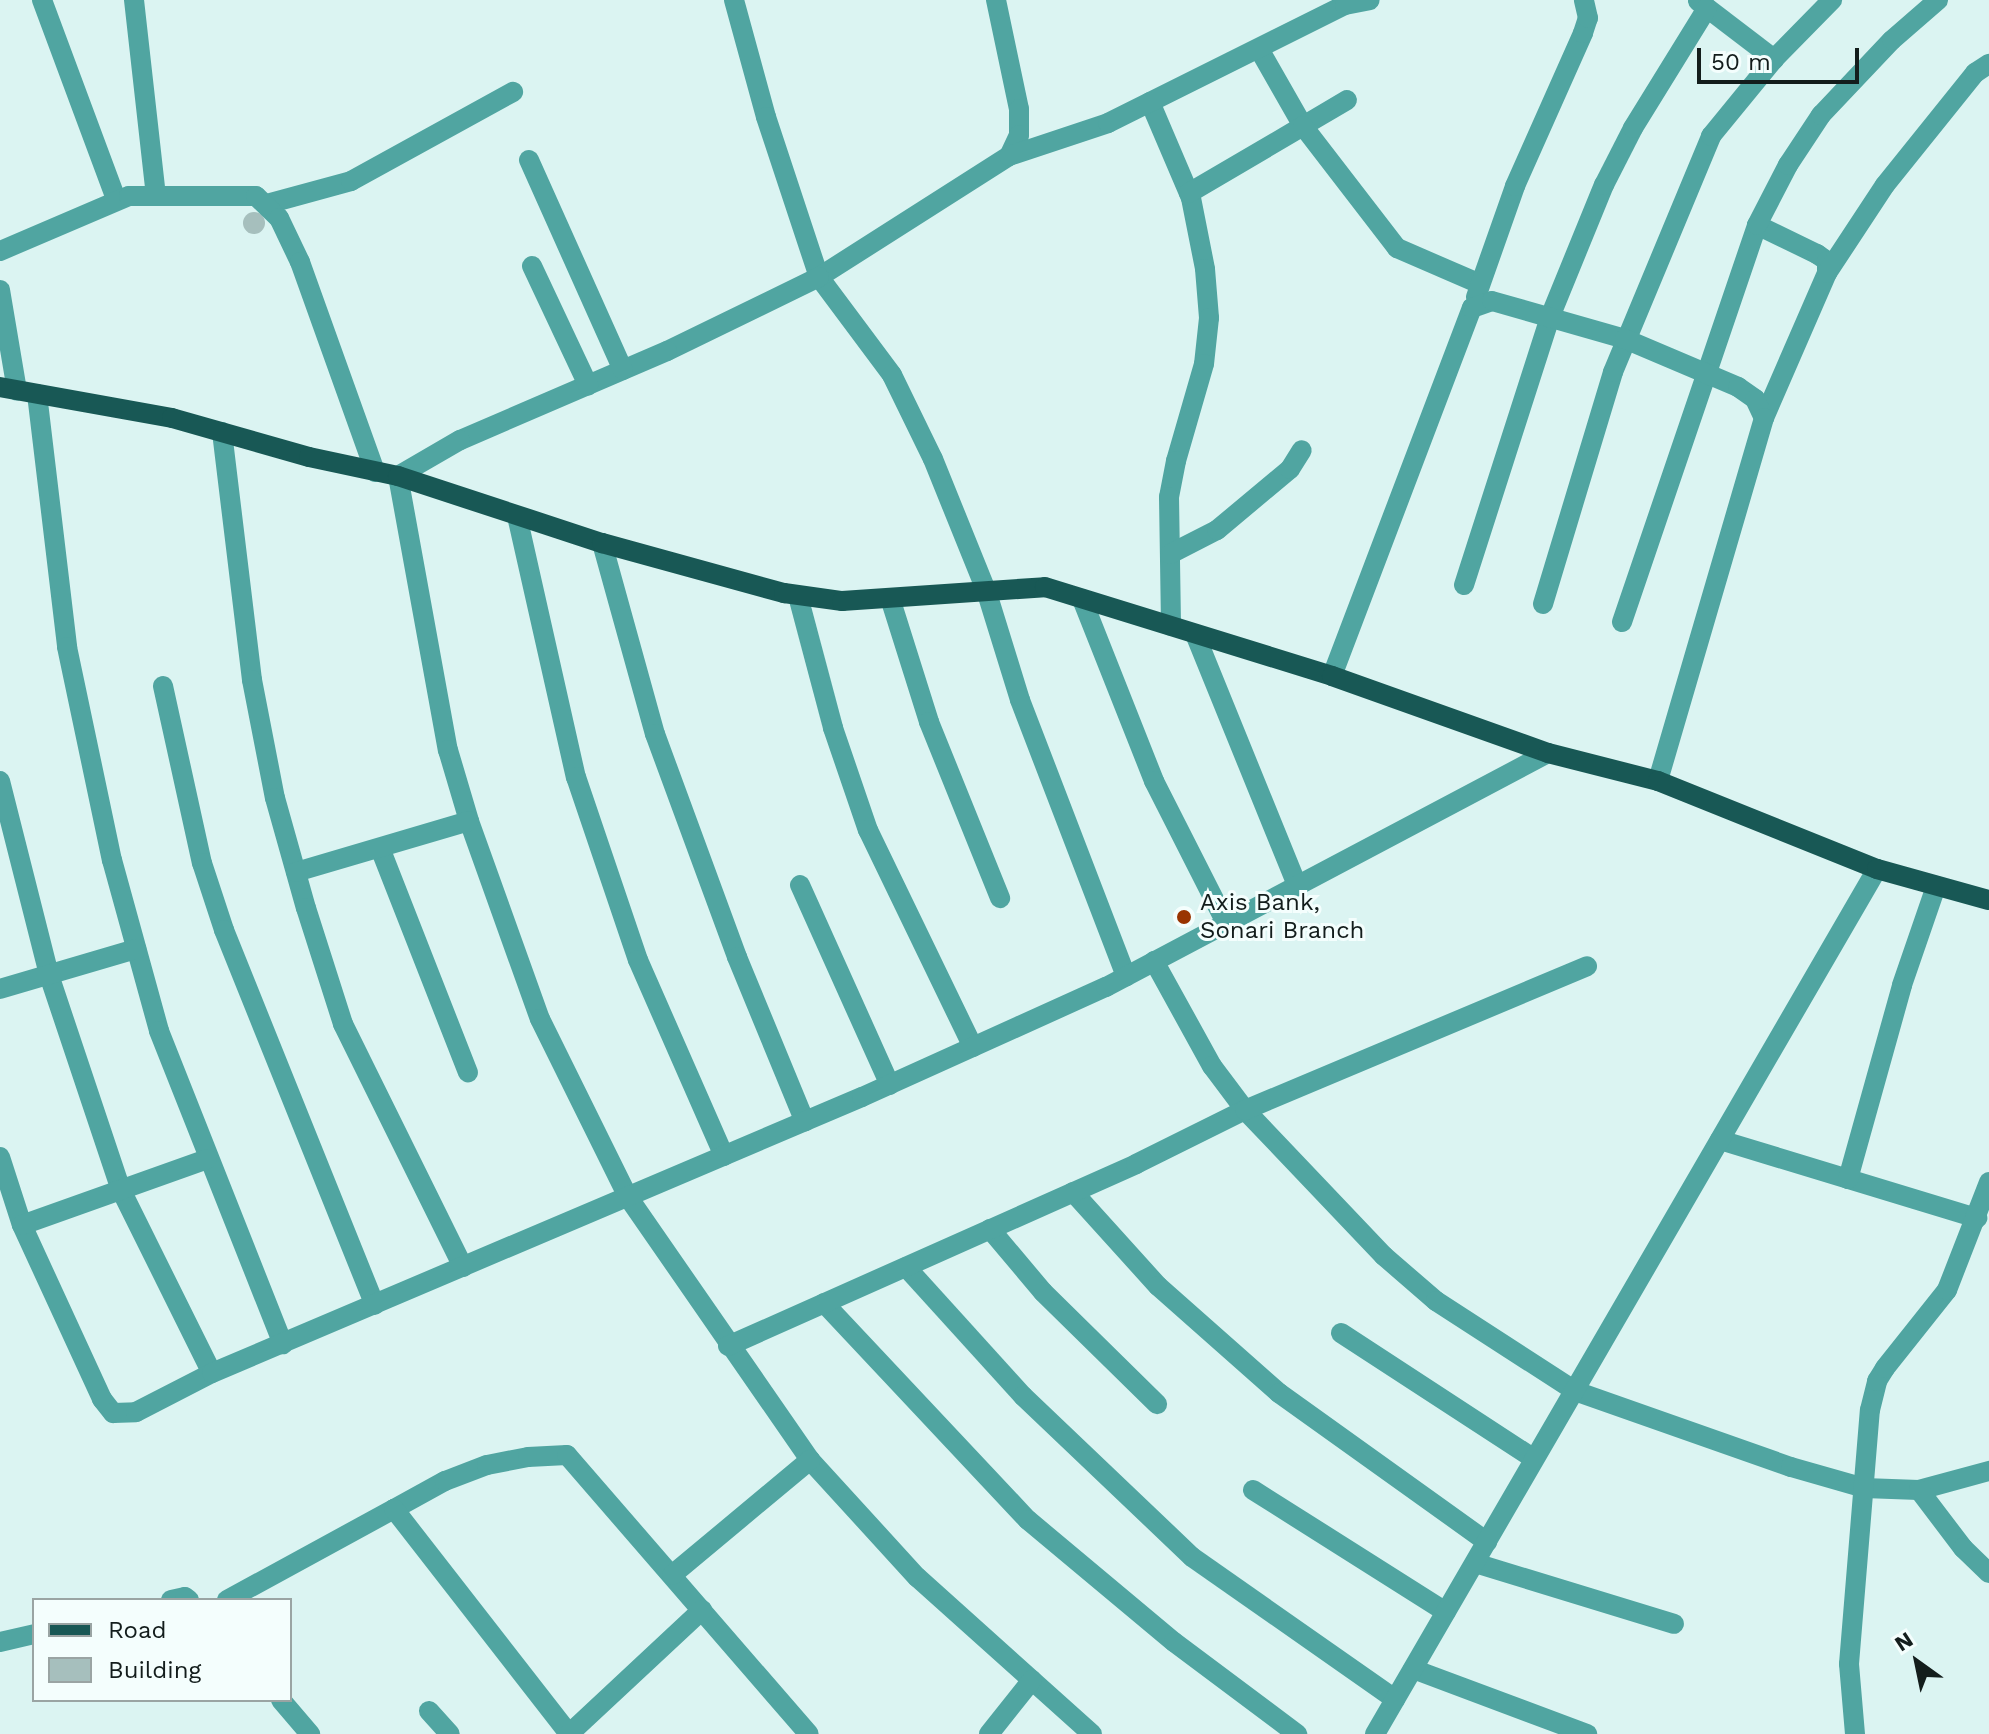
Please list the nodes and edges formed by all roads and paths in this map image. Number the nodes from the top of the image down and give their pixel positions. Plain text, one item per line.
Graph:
1 (42, 0) edge
2 (134, 0) edge
3 (734, 0) edge
4 (996, 0) edge
5 (1370, 0) edge
6 (1584, 0) edge
7 (1832, 0) edge
8 (1938, 0) edge
9 (1702, 4) edge
10 (1259, 49) junction
11 (1774, 59) junction
12 (1989, 64) edge
13 (513, 92) dead end
14 (1347, 100) dead end
15 (1150, 102) junction
16 (1303, 126) junction
17 (1009, 156) junction
18 (529, 160) dead end
19 (1189, 193) junction
20 (156, 195) junction
21 (116, 199) junction
22 (267, 204) junction
23 (1757, 225) junction
24 (0, 251) edge
25 (532, 266) dead end
26 (1827, 273) junction
27 (819, 277) junction
28 (1480, 284) junction
29 (0, 290) edge
30 (1472, 308) junction
31 (1550, 317) junction
32 (1625, 339) junction
33 (623, 370) junction
34 (1705, 373) junction
35 (588, 385) junction
36 (18, 391) edge
37 (1764, 418) junction
38 (222, 432) junction
39 (1302, 450) dead end
40 (375, 472) junction
41 (398, 476) junction
42 (517, 516) junction
43 (602, 543) junction
44 (1170, 554) junction
45 (1464, 585) dead end
46 (986, 590) junction
47 (798, 596) junction
48 (890, 598) junction
49 (1082, 599) junction
50 (1543, 604) dead end
51 (1622, 622) dead end
52 (1171, 626) junction
53 (1195, 634) junction
54 (1332, 676) junction
55 (163, 686) dead end
56 (1548, 753) junction
57 (0, 781) edge
58 (1658, 781) junction
59 (469, 821) junction
60 (380, 848) junction
61 (1877, 869) junction
62 (296, 872) junction
63 (800, 885) dead end
64 (1297, 885) junction
65 (1936, 886) junction
66 (1000, 898) dead end
67 (1989, 900) edge
68 (1226, 923) junction
69 (136, 949) junction
70 (1154, 961) junction
71 (1587, 966) dead end
72 (49, 975) junction
73 (1126, 976) junction
74 (0, 989) edge
75 (973, 1047) junction
76 (468, 1072) dead end
77 (890, 1085) junction
78 (1245, 1110) junction
79 (805, 1122) junction
80 (1720, 1140) junction
81 (724, 1156) junction
82 (0, 1157) edge
83 (207, 1159) junction
84 (1848, 1179) junction
85 (1989, 1182) edge
86 (121, 1190) junction
87 (1073, 1192) junction
88 (628, 1197) junction
89 (13, 1215) edge
90 (1977, 1218) junction
91 (990, 1229) junction
92 (463, 1267) junction
93 (906, 1267) junction
94 (824, 1303) junction
95 (375, 1305) junction
96 (1341, 1333) dead end
97 (283, 1344) junction
98 (728, 1346) junction
99 (212, 1373) junction
100 (1575, 1391) junction
101 (1157, 1404) dead end
102 (1534, 1459) junction
103 (810, 1460) junction
104 (1989, 1471) edge
105 (1864, 1488) junction
106 (1253, 1490) dead end
107 (1919, 1490) junction
108 (394, 1509) junction
109 (1487, 1542) junction
110 (1475, 1563) junction
111 (1989, 1573) edge
112 (672, 1575) junction
113 (231, 1598) edge
114 (702, 1610) junction
115 (1446, 1612) junction
116 (1674, 1624) dead end
117 (32, 1634) edge
118 (0, 1642) edge
119 (1413, 1669) junction
120 (1032, 1680) junction
121 (1395, 1699) junction
122 (283, 1702) edge
123 (429, 1711) dead end
124 (310, 1734) edge
125 (450, 1734) edge
126 (569, 1734) edge
127 (809, 1734) edge
128 (989, 1734) edge
129 (1092, 1734) edge
130 (1297, 1734) edge
131 (1375, 1734) edge
132 (1587, 1734) edge
133 (1855, 1734) edge

1 - 21 street
2 - 20 street
3 - 27 street
4 - 17 street
5 - 10 street
6 - 28 street
7 - 11 street
8 - 23 street
9 - 11 street
9 - 31 street
10 - 15 street
10 - 16 street
11 - 32 street
12 - 26 street
13 - 22 street
14 - 16 street
15 - 17 street
15 - 19 street
16 - 19 street
16 - 28 street
17 - 27 street
18 - 33 street
19 - 44 street
20 - 21 street
20 - 22 street
21 - 24 street
22 - 40 street
23 - 26 street
23 - 34 street
25 - 35 street
26 - 37 street
27 - 33 street
27 - 46 street
28 - 30 street
29 - 36 street
30 - 31 street
30 - 54 street
31 - 32 street
31 - 45 street
32 - 34 street
32 - 50 street
33 - 35 street
34 - 37 street
34 - 51 street
35 - 41 street
36 - 38 main road
36 - 69 street
37 - 58 street
38 - 40 main road
38 - 62 street
39 - 44 street
40 - 41 main road
41 - 42 main road
41 - 59 street
42 - 43 main road
42 - 81 street
43 - 47 main road
43 - 79 street
44 - 52 street
46 - 48 main road
46 - 49 main road
46 - 73 street
47 - 48 main road
47 - 75 street
48 - 66 street
49 - 52 main road
49 - 68 street
52 - 53 main road
53 - 54 main road
53 - 64 street
54 - 56 main road
55 - 95 street
56 - 58 main road
56 - 64 street
57 - 72 street
58 - 61 main road
59 - 60 street
59 - 88 street
60 - 62 street
60 - 76 street
61 - 65 main road
61 - 80 street
62 - 92 street
63 - 77 street
64 - 68 street
65 - 67 main road
65 - 84 street
68 - 70 street
69 - 72 street
69 - 83 street
70 - 73 street
70 - 78 street
71 - 78 street
72 - 74 street
72 - 86 street
73 - 75 street
75 - 77 street
77 - 79 street
78 - 87 street
78 - 100 street
79 - 81 street
80 - 84 street
80 - 100 street
81 - 88 street
82 - 89 street
83 - 86 street
83 - 97 street
84 - 90 street
85 - 90 street
86 - 89 street
86 - 99 street
87 - 91 street
87 - 109 street
88 - 92 street
88 - 98 street
89 - 99 street
90 - 105 street
91 - 93 street
91 - 101 street
92 - 95 street
93 - 94 street
93 - 121 street
94 - 98 street
94 - 130 street
95 - 97 street
96 - 102 street
97 - 99 street
98 - 103 street
100 - 102 street
100 - 105 street
102 - 109 street
103 - 112 street
103 - 120 street
104 - 107 street
105 - 107 street
105 - 133 street
106 - 115 street
107 - 111 street
108 - 112 street
108 - 113 street
108 - 126 street
109 - 110 street
110 - 115 street
110 - 116 street
112 - 114 street
114 - 126 street
114 - 127 street
115 - 119 street
117 - 118 street
119 - 121 street
119 - 132 street
120 - 128 street
120 - 129 street
121 - 131 street
122 - 124 street
123 - 125 street

